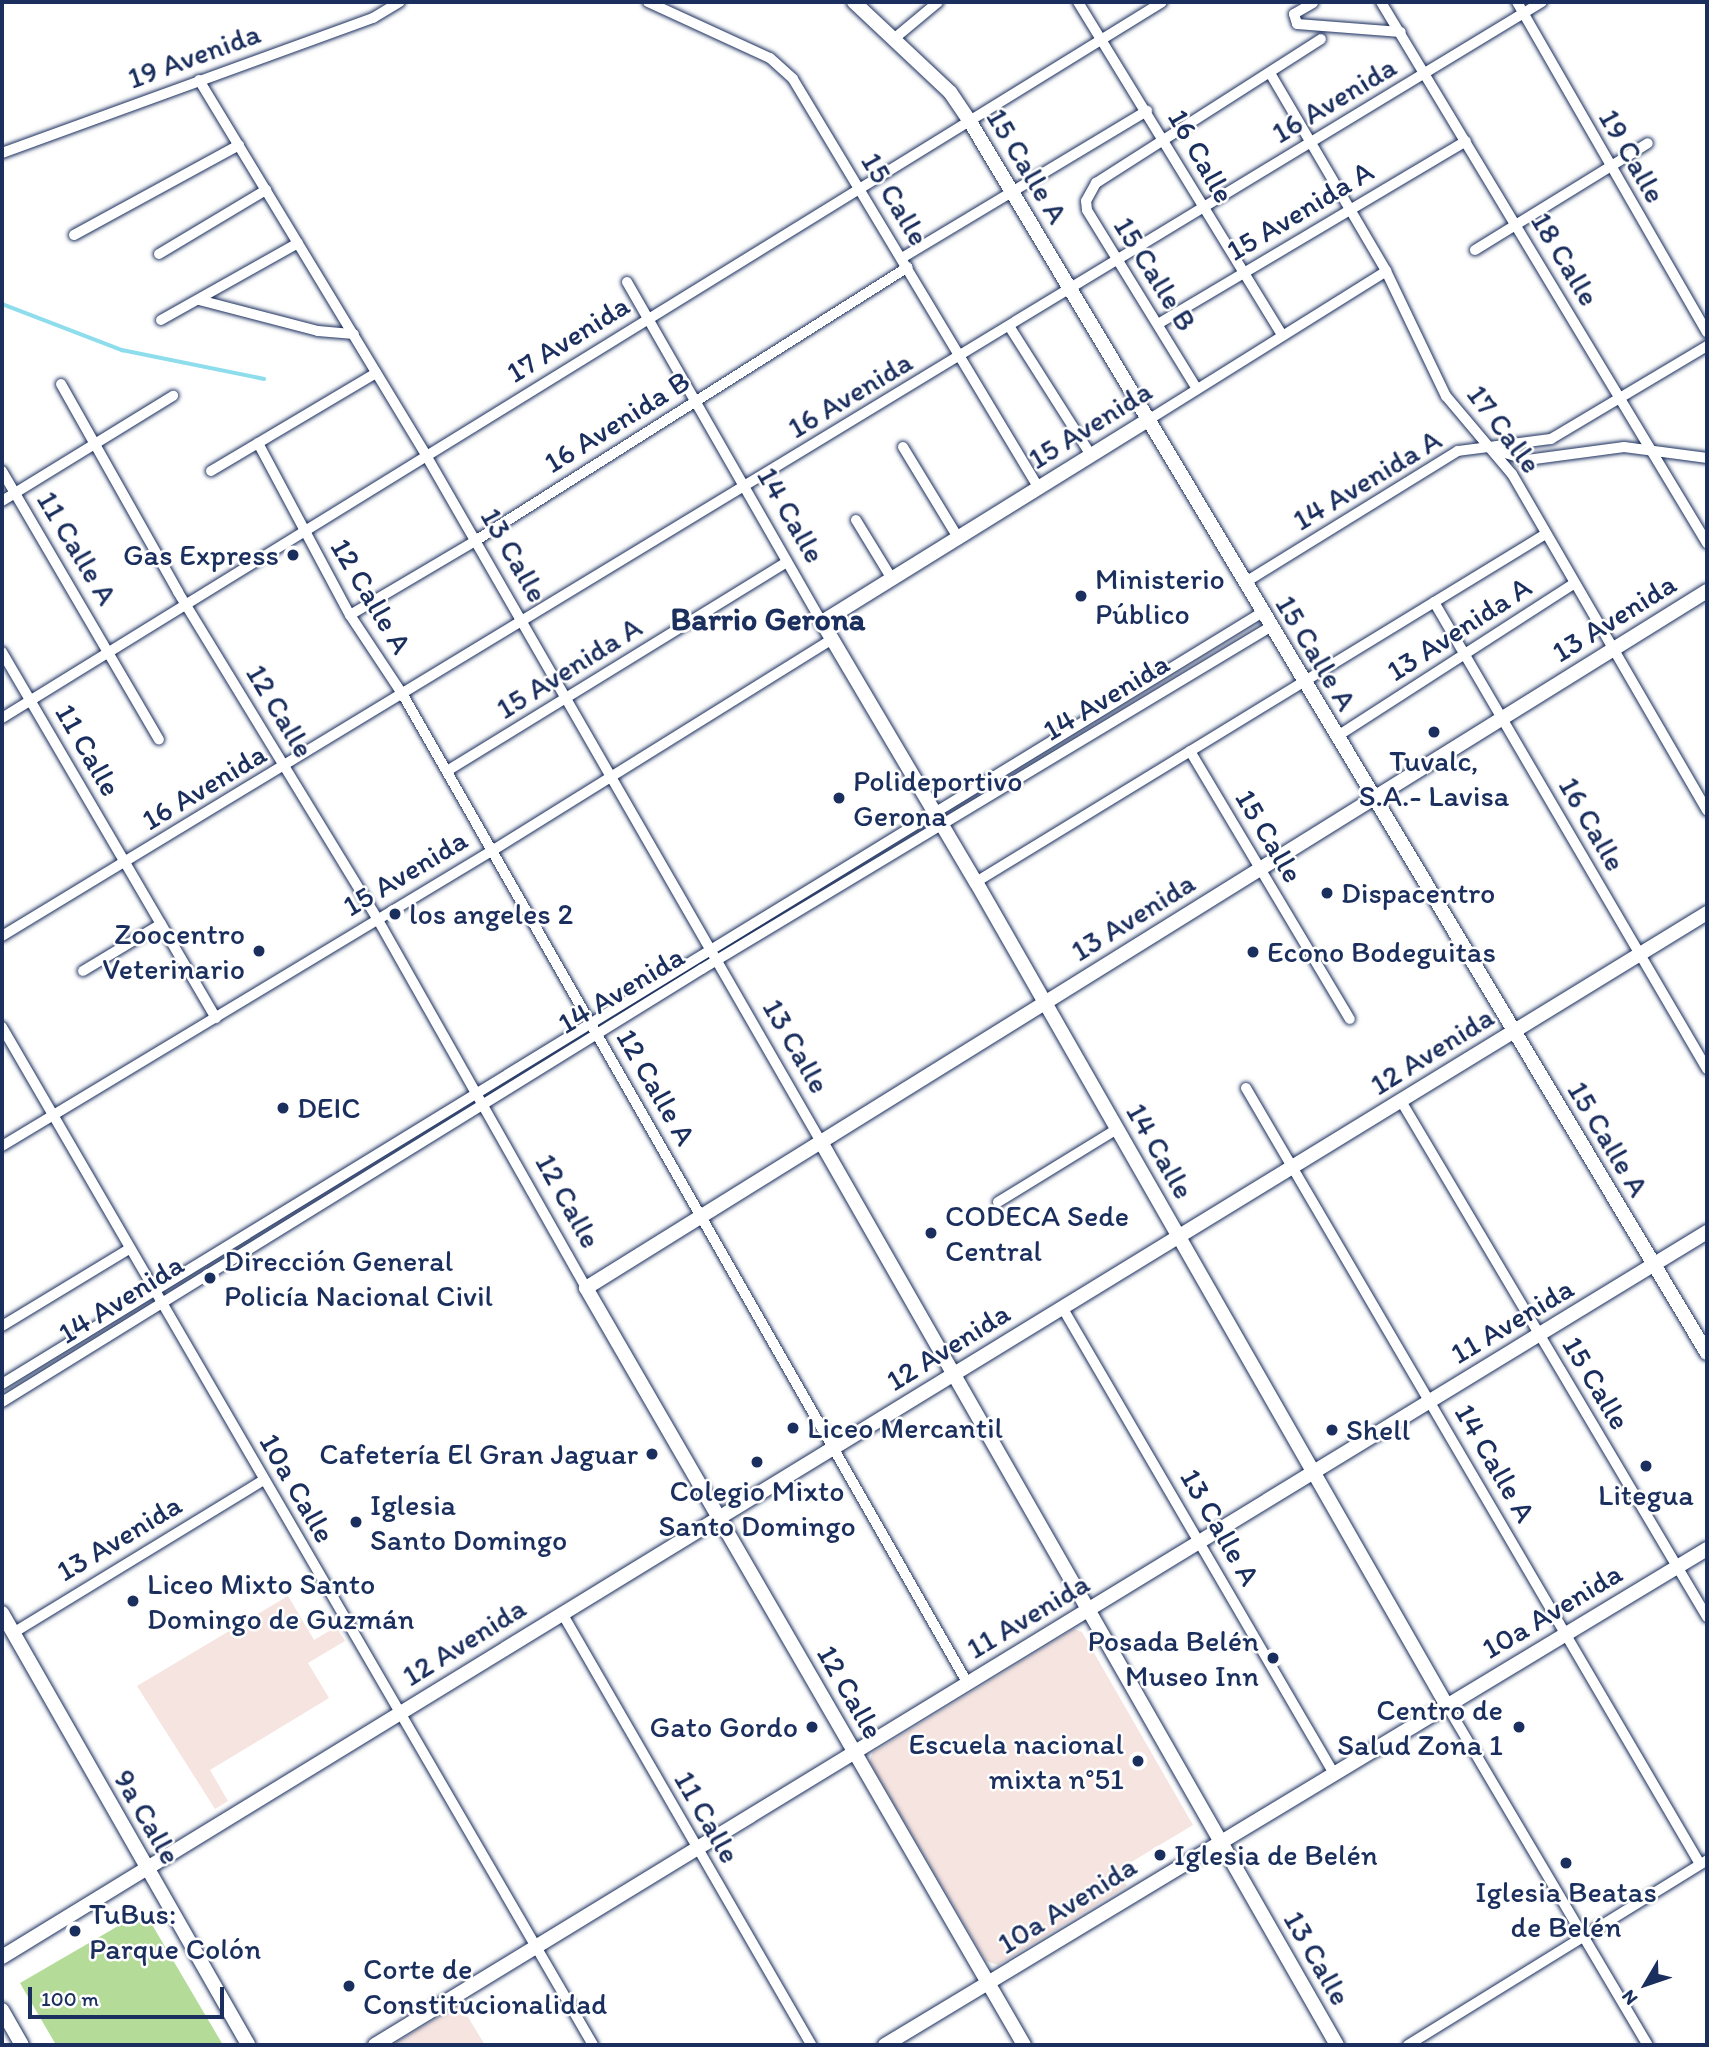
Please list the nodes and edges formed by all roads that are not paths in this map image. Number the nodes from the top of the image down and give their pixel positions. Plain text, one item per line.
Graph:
1 (400, 2) edge
2 (648, 2) edge
3 (854, 2) edge
4 (938, 2) edge
5 (1078, 2) edge
6 (1161, 2) edge
7 (1381, 2) edge
8 (1517, 2) edge
9 (1542, 2) edge
10 (1313, 3) edge
11 (1524, 13) junction
12 (1401, 32) junction
13 (895, 38) junction
14 (1103, 38) junction
15 (1321, 38) dead end
16 (1270, 73) junction
17 (1425, 73) junction
18 (199, 80) junction
19 (1147, 111) junction
20 (969, 120) junction
21 (1163, 137) junction
22 (1466, 141) junction
23 (1310, 143) junction
24 (1648, 143) dead end
25 (239, 145) junction
26 (2, 153) edge
27 (1609, 167) junction
28 (858, 186) junction
29 (266, 190) junction
30 (1012, 192) junction
31 (1203, 208) junction
32 (1349, 210) junction
33 (1516, 224) junction
34 (74, 235) dead end
35 (298, 243) junction
36 (1475, 250) dead end
37 (159, 254) dead end
38 (1118, 260) junction
39 (905, 262) junction
40 (1386, 271) junction
41 (1244, 273) junction
42 (627, 282) dead end
43 (1070, 289) junction
44 (199, 300) junction
45 (646, 318) junction
46 (161, 320) dead end
47 (1158, 324) junction
48 (1009, 326) junction
49 (1707, 332) edge
50 (354, 334) junction
51 (1282, 335) junction
52 (1707, 346) edge
53 (962, 355) junction
54 (376, 373) junction
55 (61, 384) dead end
56 (1197, 389) junction
57 (173, 396) dead end
58 (1620, 398) junction
59 (694, 401) junction
60 (1148, 420) junction
61 (97, 443) junction
62 (258, 443) junction
63 (903, 447) dead end
64 (1650, 449) junction
65 (1490, 450) junction
66 (1091, 455) junction
67 (427, 457) junction
68 (1707, 458) edge
69 (2, 471) edge
70 (211, 471) dead end
71 (744, 487) junction
72 (1039, 489) junction
73 (15, 493) junction
74 (2, 501) edge
75 (856, 520) dead end
76 (304, 534) junction
77 (1544, 535) junction
78 (959, 539) junction
79 (475, 541) junction
80 (1707, 543) edge
81 (787, 562) junction
82 (891, 579) junction
83 (1244, 583) junction
84 (1573, 584) junction
85 (1707, 591) edge
86 (1434, 602) junction
87 (186, 604) junction
88 (1261, 613) junction
89 (350, 615) junction
90 (822, 622) junction
91 (522, 623) junction
92 (1270, 627) junction
93 (832, 639) junction
94 (1612, 650) junction
95 (109, 651) junction
96 (2, 652) edge
97 (1465, 654) junction
98 (1303, 682) junction
99 (403, 695) junction
100 (566, 699) junction
101 (30, 700) junction
102 (2, 718) edge
103 (1502, 718) junction
104 (1336, 737) junction
105 (159, 740) dead end
106 (1190, 751) junction
107 (284, 768) junction
108 (447, 771) junction
109 (611, 777) junction
110 (1373, 799) junction
111 (1707, 811) edge
112 (937, 820) junction
113 (490, 852) junction
114 (126, 863) junction
115 (1260, 869) junction
116 (976, 882) junction
117 (1707, 913) edge
118 (378, 920) junction
119 (162, 924) junction
120 (2, 936) edge
121 (1640, 954) junction
122 (713, 955) junction
123 (83, 971) dead end
124 (1045, 1003) junction
125 (216, 1018) junction
126 (1350, 1019) dead end
127 (2, 1027) edge
128 (594, 1028) junction
129 (1513, 1032) junction
130 (1707, 1069) edge
131 (1246, 1088) dead end
132 (481, 1098) junction
133 (1401, 1101) junction
134 (52, 1115) junction
135 (1117, 1129) junction
136 (821, 1142) junction
137 (2, 1144) edge
138 (1294, 1166) junction
139 (998, 1202) dead end
140 (702, 1216) junction
141 (1707, 1232) edge
142 (1179, 1237) junction
143 (129, 1249) junction
144 (1654, 1265) junction
145 (586, 1288) junction
146 (153, 1292) junction
147 (160, 1304) junction
148 (1062, 1307) junction
149 (2, 1326) edge
150 (1539, 1335) junction
151 (1707, 1353) edge
152 (952, 1376) junction
153 (2, 1384) edge
154 (1431, 1401) junction
155 (2, 1402) edge
156 (834, 1447) junction
157 (1316, 1471) junction
158 (264, 1480) junction
159 (719, 1518) junction
160 (1201, 1542) junction
161 (1707, 1549) edge
162 (1678, 1566) junction
163 (1088, 1610) junction
164 (2, 1613) edge
165 (562, 1613) junction
166 (1707, 1617) edge
167 (1564, 1634) junction
168 (8, 1637) edge
169 (968, 1684) junction
170 (1446, 1704) junction
171 (400, 1713) junction
172 (855, 1753) junction
173 (1333, 1772) junction
174 (1221, 1842) junction
175 (697, 1849) junction
176 (1704, 1862) edge
177 (147, 1869) junction
178 (1582, 1934) junction
179 (537, 1946) junction
180 (2, 1958) edge
181 (989, 1984) junction
182 (2, 2010) edge
183 (22, 2045) edge
184 (248, 2045) edge
185 (375, 2045) edge
186 (593, 2045) edge
187 (811, 2045) edge
188 (885, 2045) edge
189 (1024, 2045) edge
190 (1337, 2045) edge
191 (1408, 2045) edge
192 (1648, 2045) edge

1 - 18 street, 19 Avenida
2 - 28 street, 15 Calle
3 - 13 street, 15 Calle A
4 - 13 street
5 - 14 street, 16 Calle
6 - 14 street, 17 Avenida
7 - 12 street, 18 Calle
8 - 11 street, 19 Calle
9 - 11 street, 16 Avenida
10 - 12 street
11 - 17 street, 16 Avenida
11 - 27 street, 19 Calle
12 - 17 street, 18 Calle
13 - 20 street, 15 Calle A
14 - 19 street, 16 Calle
14 - 20 street, 17 Avenida
15 - 16 street
16 - 21 street
16 - 23 street, 17 Calle
17 - 22 street, 18 Calle
17 - 23 street, 16 Avenida
18 - 25 street, 13 Calle
18 - 26 street, 19 Avenida
19 - 21 street, 16 Calle
19 - 30 street, 16 Avenida B
20 - 28 street, 17 Avenida
20 - 30 street, 15 Calle A
21 - 31 street, 16 Calle
21 - 38 street, 15 Calle B
22 - 32 street, 15 Avenida A
22 - 33 street, 18 Calle
23 - 31 street, 16 Avenida
23 - 32 street, 17 Calle
24 - 27 street
25 - 29 street, 13 Calle
25 - 34 street
27 - 33 street
27 - 49 street, 19 Calle
28 - 39 street, 15 Calle
28 - 45 street, 17 Avenida
29 - 35 street, 13 Calle
29 - 37 street
30 - 39 street, 16 Avenida B
30 - 43 street, 15 Calle A
31 - 38 street, 16 Avenida
31 - 41 street, 16 Calle
32 - 40 street, 17 Calle
32 - 41 street, 15 Avenida A
33 - 36 street
33 - 58 street, 18 Calle
35 - 44 street
35 - 50 street, 13 Calle
38 - 43 street, 16 Avenida
38 - 47 street, 15 Calle B
39 - 53 street, 15 Calle
39 - 59 street, 16 Avenida B
40 - 51 street, 15 Avenida
40 - 65 street, 17 Calle
41 - 47 street, 15 Avenida A
41 - 51 street, 16 Calle
42 - 45 street, 14 Calle
43 - 48 street, 16 Avenida
43 - 60 street, 15 Calle A
44 - 46 street
44 - 50 street
45 - 59 street, 14 Calle
45 - 67 street, 17 Avenida
47 - 56 street, 15 Calle B
48 - 53 street, 16 Avenida
48 - 66 street
50 - 54 street, 13 Calle
51 - 56 street, 15 Avenida
52 - 58 street, 14 Avenida A
53 - 71 street, 16 Avenida
53 - 72 street, 15 Calle
54 - 62 street
54 - 67 street, 13 Calle
55 - 61 street, 12 Calle
56 - 60 street, 15 Avenida
57 - 61 street
58 - 64 street, 18 Calle
58 - 65 street, 14 Avenida A
59 - 71 street, 14 Calle
59 - 79 street, 16 Avenida B
60 - 66 street, 15 Avenida
60 - 83 street, 15 Calle A
61 - 73 street
61 - 87 street, 12 Calle
62 - 70 street
62 - 76 street, 12 Calle A
63 - 78 street
64 - 65 street
64 - 68 street
64 - 80 street, 18 Calle
65 - 77 street, 17 Calle
65 - 83 street, 14 Avenida A
66 - 72 street, 15 Avenida
67 - 76 street, 17 Avenida
67 - 79 street, 13 Calle
69 - 73 street, 11 Calle A
71 - 81 street, 14 Calle
71 - 91 street, 16 Avenida
72 - 78 street, 15 Avenida
73 - 74 street
73 - 95 street, 11 Calle A
75 - 82 street
76 - 87 street, 17 Avenida
76 - 89 street, 12 Calle A
77 - 84 street, 17 Calle
77 - 86 street
78 - 82 street, 15 Avenida
79 - 89 street, 16 Avenida B
79 - 91 street, 13 Calle
81 - 90 street, 14 Calle
81 - 100 street, 15 Avenida A
82 - 90 street, 15 Avenida
83 - 88 street, 15 Calle A
84 - 94 street, 17 Calle
84 - 97 street, 13 Avenida A
85 - 94 street, 13 Avenida
86 - 97 street, 16 Calle
86 - 98 street
87 - 95 street, 17 Avenida
87 - 107 street, 12 Calle
88 - 92 street, 15 Calle A
88 - 112 street, 14 Avenida
89 - 99 street, 12 Calle A
90 - 93 street, 14 Calle
91 - 99 street, 16 Avenida
91 - 100 street, 13 Calle
92 - 98 street, 15 Calle A
92 - 112 street, 14 Avenida
93 - 109 street, 15 Avenida
93 - 112 street, 14 Calle
94 - 103 street, 13 Avenida
94 - 111 street, 17 Calle
95 - 101 street, 17 Avenida
95 - 105 street, 11 Calle A
96 - 101 street, 11 Calle
97 - 103 street, 16 Calle
97 - 104 street, 13 Avenida A
98 - 104 street, 15 Calle A
98 - 106 street
99 - 107 street, 16 Avenida
99 - 108 street, 12 Calle A
100 - 108 street, 15 Avenida A
100 - 109 street, 13 Calle
101 - 102 street, 17 Avenida
101 - 114 street, 11 Calle
103 - 110 street, 13 Avenida
103 - 121 street, 16 Calle
104 - 110 street, 15 Calle A
106 - 115 street, 15 Calle
106 - 116 street
107 - 114 street, 16 Avenida
107 - 118 street, 12 Calle
108 - 113 street, 12 Calle A
109 - 113 street, 15 Avenida
109 - 122 street, 13 Calle
110 - 115 street, 13 Avenida
110 - 129 street, 15 Calle A
112 - 116 street, 14 Calle
112 - 122 street, 14 Avenida
113 - 118 street, 15 Avenida
113 - 128 street, 12 Calle A
114 - 119 street, 11 Calle
114 - 120 street, 16 Avenida
115 - 124 street, 13 Avenida
115 - 126 street, 15 Calle
116 - 124 street, 14 Calle
117 - 121 street, 12 Avenida
118 - 125 street, 15 Avenida
118 - 132 street, 12 Calle
119 - 123 street
119 - 125 street, 11 Calle
121 - 129 street, 12 Avenida
121 - 130 street, 16 Calle
122 - 128 street, 14 Avenida
122 - 136 street, 13 Calle
124 - 135 street, 14 Calle
124 - 136 street, 13 Avenida
125 - 134 street, 15 Avenida
127 - 134 street, 10a Calle
128 - 132 street, 14 Avenida
128 - 140 street, 12 Calle A
129 - 133 street, 12 Avenida
129 - 144 street, 15 Calle A
131 - 138 street, 14 Calle A
132 - 145 street, 12 Calle
132 - 146 street, 14 Avenida
132 - 147 street, 14 Avenida
133 - 138 street, 12 Avenida
133 - 150 street, 15 Calle
134 - 137 street, 15 Avenida
134 - 143 street, 10a Calle
135 - 139 street
135 - 142 street, 14 Calle
136 - 140 street, 13 Avenida
136 - 152 street, 13 Calle
138 - 142 street, 12 Avenida
138 - 154 street, 14 Calle A
140 - 145 street, 13 Avenida
140 - 156 street, 12 Calle A
141 - 144 street, 11 Avenida
142 - 148 street, 12 Avenida
142 - 157 street, 14 Calle
143 - 146 street, 10a Calle
143 - 149 street
144 - 150 street, 11 Avenida
144 - 151 street, 15 Calle A
145 - 159 street, 12 Calle
146 - 147 street, 10a Calle
146 - 153 street, 14 Avenida
147 - 155 street, 14 Avenida
147 - 158 street, 10a Calle
148 - 152 street, 12 Avenida
148 - 160 street, 13 Calle A
150 - 154 street, 11 Avenida
150 - 162 street, 15 Calle
152 - 156 street, 12 Avenida
152 - 163 street, 13 Calle
154 - 157 street, 11 Avenida
154 - 167 street, 14 Calle A
156 - 159 street, 12 Avenida
156 - 169 street, 12 Calle A
157 - 160 street, 11 Avenida
157 - 170 street, 14 Calle
158 - 168 street, 13 Avenida
158 - 171 street, 10a Calle
159 - 165 street, 12 Avenida
159 - 172 street, 12 Calle
160 - 163 street, 11 Avenida
160 - 173 street, 13 Calle A
161 - 162 street, 10a Avenida
162 - 166 street, 15 Calle
162 - 167 street, 10a Avenida
163 - 169 street, 11 Avenida
163 - 174 street, 13 Calle
164 - 168 street, 9a Calle
165 - 171 street, 12 Avenida
165 - 175 street, 11 Calle
167 - 170 street, 10a Avenida
167 - 176 street, 14 Calle A
168 - 177 street, 9a Calle
169 - 172 street, 11 Avenida
170 - 173 street, 10a Avenida
170 - 178 street, 14 Calle
171 - 177 street, 12 Avenida
171 - 179 street, 10a Calle
172 - 175 street, 11 Avenida
172 - 181 street, 12 Calle
173 - 174 street, 10a Avenida
174 - 181 street, 10a Avenida
174 - 190 street, 13 Calle
175 - 179 street, 11 Avenida
175 - 187 street, 11 Calle
176 - 178 street
177 - 180 street, 12 Avenida
177 - 184 street, 9a Calle
178 - 191 street
178 - 192 street, 14 Calle
179 - 185 street, 11 Avenida
179 - 186 street, 10a Calle
181 - 188 street, 10a Avenida
181 - 189 street, 12 Calle
182 - 183 street

